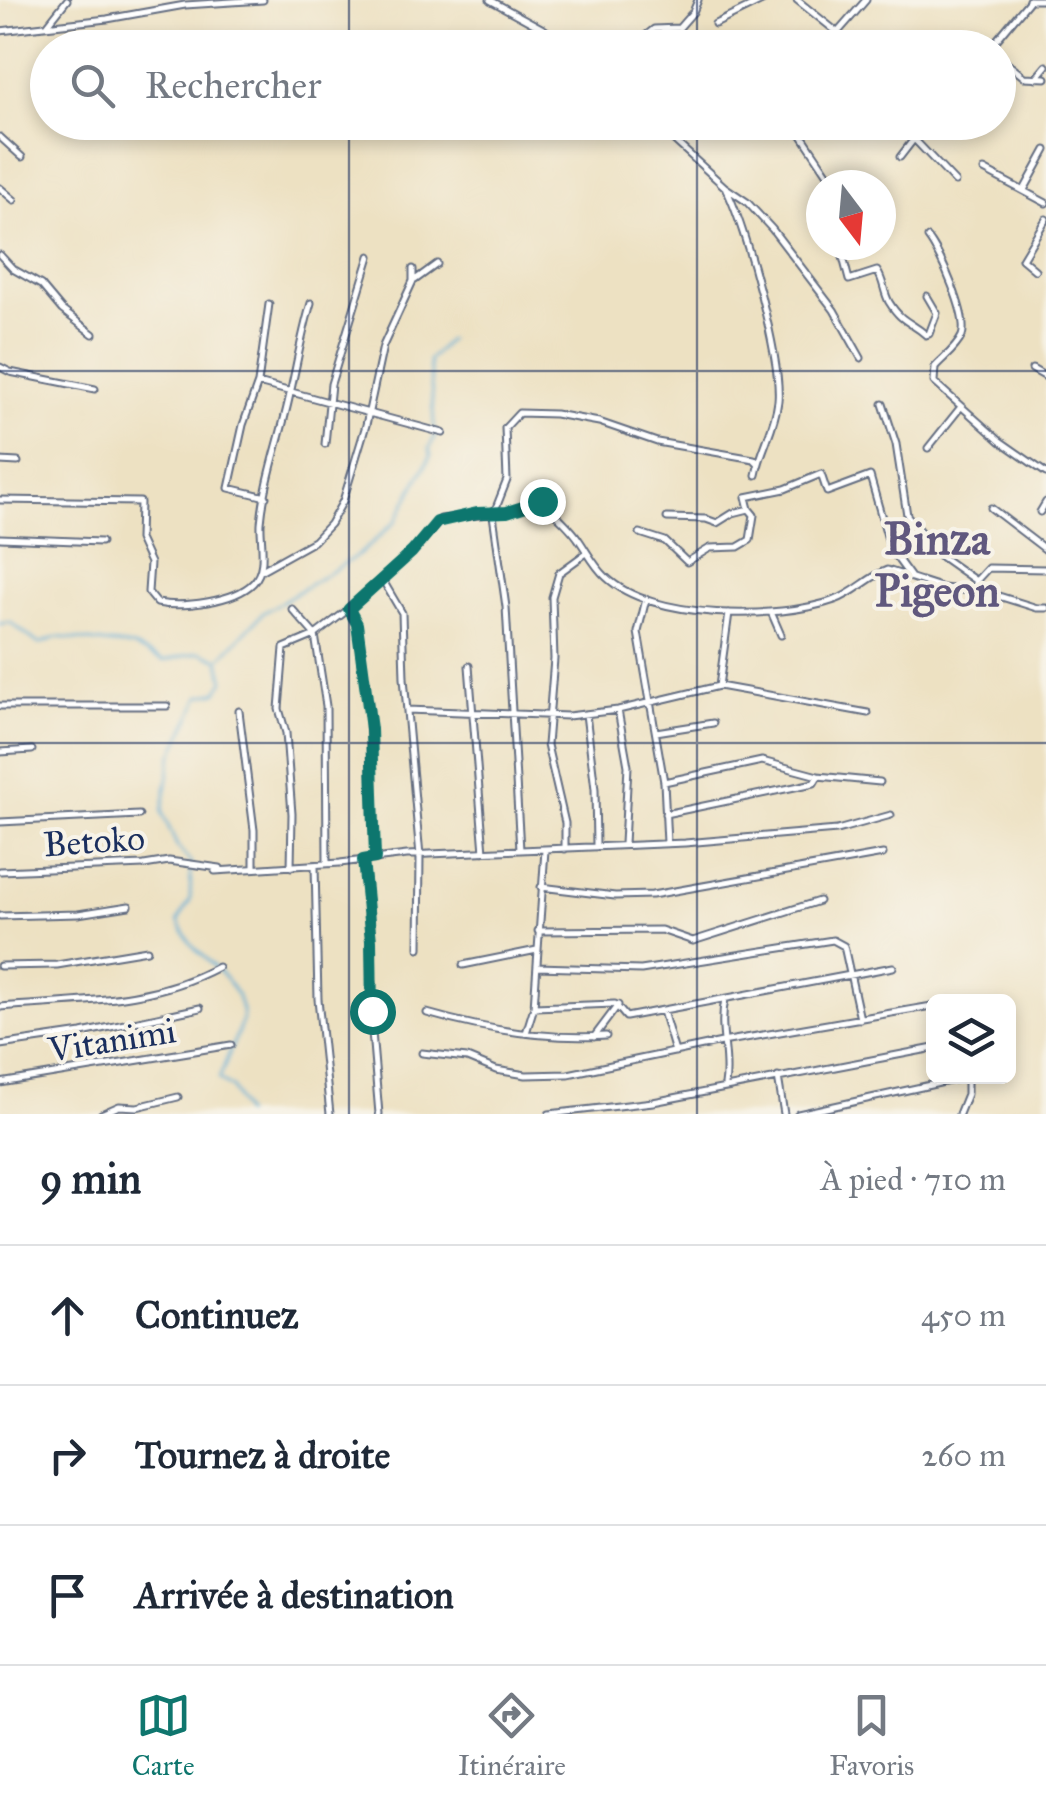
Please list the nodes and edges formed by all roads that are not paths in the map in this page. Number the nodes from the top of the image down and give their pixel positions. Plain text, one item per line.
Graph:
1 (67, 0) edge
2 (263, 0) edge
3 (490, 0) edge
4 (698, 0) edge
5 (764, 0) edge
6 (797, 0) edge
7 (866, 0) edge
8 (1030, 0) edge
9 (1046, 0) edge
10 (186, 2) edge
11 (48, 24) junction
12 (716, 24) dead end
13 (543, 30) edge
14 (675, 30) edge
15 (834, 30) edge
16 (839, 30) edge
17 (1005, 30) edge
18 (0, 31) edge
19 (1046, 66) edge
20 (1016, 71) edge
21 (1036, 78) junction
22 (1046, 78) edge
23 (0, 137) edge
24 (674, 140) edge
25 (805, 140) edge
26 (913, 140) edge
27 (915, 140) edge
28 (1046, 150) edge
29 (22, 157) dead end
30 (900, 157) dead end
31 (824, 170) edge
32 (984, 170) dead end
33 (955, 182) dead end
34 (725, 187) junction
35 (0, 188) edge
36 (1024, 190) junction
37 (14, 200) dead end
38 (1046, 203) edge
39 (1046, 220) edge
40 (928, 238) dead end
41 (0, 254) edge
42 (370, 256) dead end
43 (844, 260) edge
44 (436, 264) dead end
45 (413, 268) dead end
46 (1035, 270) dead end
47 (413, 281) junction
48 (927, 296) dead end
49 (311, 303) dead end
50 (269, 304) dead end
51 (93, 334) dead end
52 (861, 358) dead end
53 (0, 367) edge
54 (1032, 369) dead end
55 (1046, 377) edge
56 (258, 383) junction
57 (95, 390) dead end
58 (290, 393) junction
59 (328, 402) junction
60 (883, 404) dead end
61 (960, 408) junction
62 (369, 412) junction
63 (443, 432) dead end
64 (324, 444) dead end
65 (928, 448) dead end
66 (0, 461) edge
67 (18, 462) dead end
68 (758, 463) junction
69 (1046, 473) edge
70 (756, 475) dead end
71 (266, 496) junction
72 (0, 500) edge
73 (1046, 502) edge
74 (991, 508) dead end
75 (748, 509) junction
76 (1040, 512) dead end
77 (493, 514) junction
78 (667, 518) dead end
79 (640, 533) dead end
80 (0, 538) edge
81 (100, 542) dead end
82 (1046, 550) edge
83 (586, 554) junction
84 (1046, 569) edge
85 (260, 571) junction
86 (382, 579) junction
87 (912, 579) junction
88 (976, 581) junction
89 (976, 592) junction
90 (646, 598) junction
91 (1046, 608) edge
92 (292, 609) dead end
93 (349, 609) junction
94 (729, 612) junction
95 (771, 612) junction
96 (780, 635) dead end
97 (314, 636) junction
98 (469, 666) dead end
99 (719, 686) junction
100 (650, 703) junction
101 (0, 706) edge
102 (166, 706) dead end
103 (407, 710) junction
104 (472, 710) junction
105 (618, 710) junction
106 (238, 711) dead end
107 (514, 712) junction
108 (868, 713) dead end
109 (586, 714) junction
110 (551, 715) junction
111 (712, 724) dead end
112 (656, 732) junction
113 (32, 750) dead end
114 (0, 752) edge
115 (818, 776) junction
116 (664, 782) junction
117 (880, 782) dead end
118 (665, 814) junction
119 (138, 815) dead end
120 (891, 815) dead end
121 (0, 822) edge
122 (667, 843) junction
123 (624, 844) junction
124 (596, 846) junction
125 (565, 848) junction
126 (546, 850) junction
127 (520, 851) junction
128 (484, 853) junction
129 (883, 854) dead end
130 (420, 856) junction
131 (375, 858) junction
132 (363, 860) junction
133 (327, 864) junction
134 (315, 865) junction
135 (291, 867) junction
136 (254, 868) junction
137 (0, 871) edge
138 (541, 887) junction
139 (820, 901) dead end
140 (128, 906) dead end
141 (0, 916) edge
142 (538, 931) junction
143 (419, 948) dead end
144 (147, 950) dead end
145 (537, 950) junction
146 (463, 965) dead end
147 (0, 966) edge
148 (218, 967) dead end
149 (537, 967) junction
150 (893, 967) dead end
151 (850, 974) junction
152 (725, 999) junction
153 (618, 1005) junction
154 (0, 1007) edge
155 (534, 1007) junction
156 (926, 1007) edge
157 (200, 1008) dead end
158 (663, 1011) junction
159 (427, 1013) dead end
160 (860, 1019) junction
161 (526, 1033) junction
162 (606, 1036) dead end
163 (594, 1037) junction
164 (722, 1042) junction
165 (0, 1045) edge
166 (232, 1045) dead end
167 (926, 1049) edge
168 (422, 1052) dead end
169 (674, 1052) junction
170 (778, 1077) junction
171 (0, 1083) edge
172 (935, 1084) edge
173 (967, 1084) edge
174 (725, 1086) junction
175 (178, 1097) dead end
176 (101, 1114) edge
177 (330, 1114) edge
178 (379, 1114) edge
179 (550, 1114) edge
180 (784, 1114) edge
181 (798, 1114) edge
182 (959, 1114) edge

1 - 11 street
2 - 10 street
3 - 13 street
4 - 14 street
5 - 12 street
6 - 15 street
7 - 16 street
8 - 9 street
8 - 17 street
10 - 11 street
11 - 18 street
19 - 21 street
20 - 21 street
21 - 22 street
23 - 29 street
24 - 34 street
25 - 31 street
26 - 30 street
27 - 33 street
28 - 36 street
32 - 36 street
34 - 52 street
34 - 68 street
35 - 37 street
36 - 38 street
39 - 46 street
40 - 61 street
41 - 51 street
42 - 59 street
43 - 48 street
44 - 47 street
45 - 47 street
47 - 62 street
49 - 58 street
50 - 56 street
53 - 57 street
54 - 55 street
56 - 58 street
56 - 71 street
58 - 59 street
58 - 71 street
59 - 62 street
59 - 64 street
60 - 88 street
61 - 65 street
61 - 69 street
62 - 63 street
62 - 85 street
66 - 67 street
68 - 70 street
68 - 77 street
71 - 85 street
72 - 85 street
73 - 76 street
74 - 82 street
75 - 78 street
75 - 79 street
75 - 87 street
77 - 83 street
77 - 86 street
77 - 107 street
80 - 81 street
83 - 90 street
83 - 110 street
84 - 88 street
86 - 93 street
86 - 103 street
87 - 89 street
87 - 95 street
88 - 89 street
89 - 91 street
90 - 94 street
90 - 100 street
92 - 97 street
93 - 97 street
93 - 131 street
94 - 95 street
94 - 99 street
95 - 96 street
97 - 133 street
97 - 135 street
98 - 104 street
99 - 100 street
99 - 108 street
100 - 105 street
100 - 112 street
101 - 102 street
103 - 104 street
103 - 130 street
104 - 107 street
104 - 128 street
105 - 109 street
105 - 123 street
106 - 136 street
107 - 110 street
107 - 127 street
109 - 110 street
109 - 124 street
110 - 125 street
111 - 112 street
112 - 116 street
113 - 114 street
115 - 116 street
115 - 117 street
115 - 118 street
116 - 118 street
118 - 122 street
119 - 121 street
120 - 122 street, Betoko
122 - 123 street, Betoko
123 - 124 street, Betoko
124 - 125 street, Betoko
125 - 126 street, Betoko
126 - 127 street, Betoko
126 - 138 street
127 - 128 street, Betoko
128 - 130 street, Betoko
129 - 138 street
130 - 131 street, Betoko
130 - 143 street
131 - 132 street, Betoko
132 - 133 street, Betoko
132 - 178 street
133 - 134 street, Betoko
134 - 135 street, Betoko
134 - 177 street
135 - 136 street, Betoko
136 - 137 street, Betoko
138 - 142 street
139 - 142 street
140 - 141 street
142 - 145 street
144 - 147 street
145 - 146 street
145 - 149 street
148 - 154 street
149 - 151 street
149 - 155 street
150 - 151 street
151 - 152 street
151 - 160 street
152 - 158 street
152 - 164 street
153 - 155 street
153 - 158 street
153 - 163 street
155 - 161 street
156 - 160 street
157 - 165 street
158 - 169 street
159 - 161 street
160 - 164 street
161 - 163 street
162 - 163 street
164 - 169 street
164 - 174 street
166 - 171 street, Vitanimi
167 - 170 street
168 - 169 street
170 - 174 street
170 - 180 street
172 - 181 street
173 - 182 street
174 - 179 street
175 - 176 street

